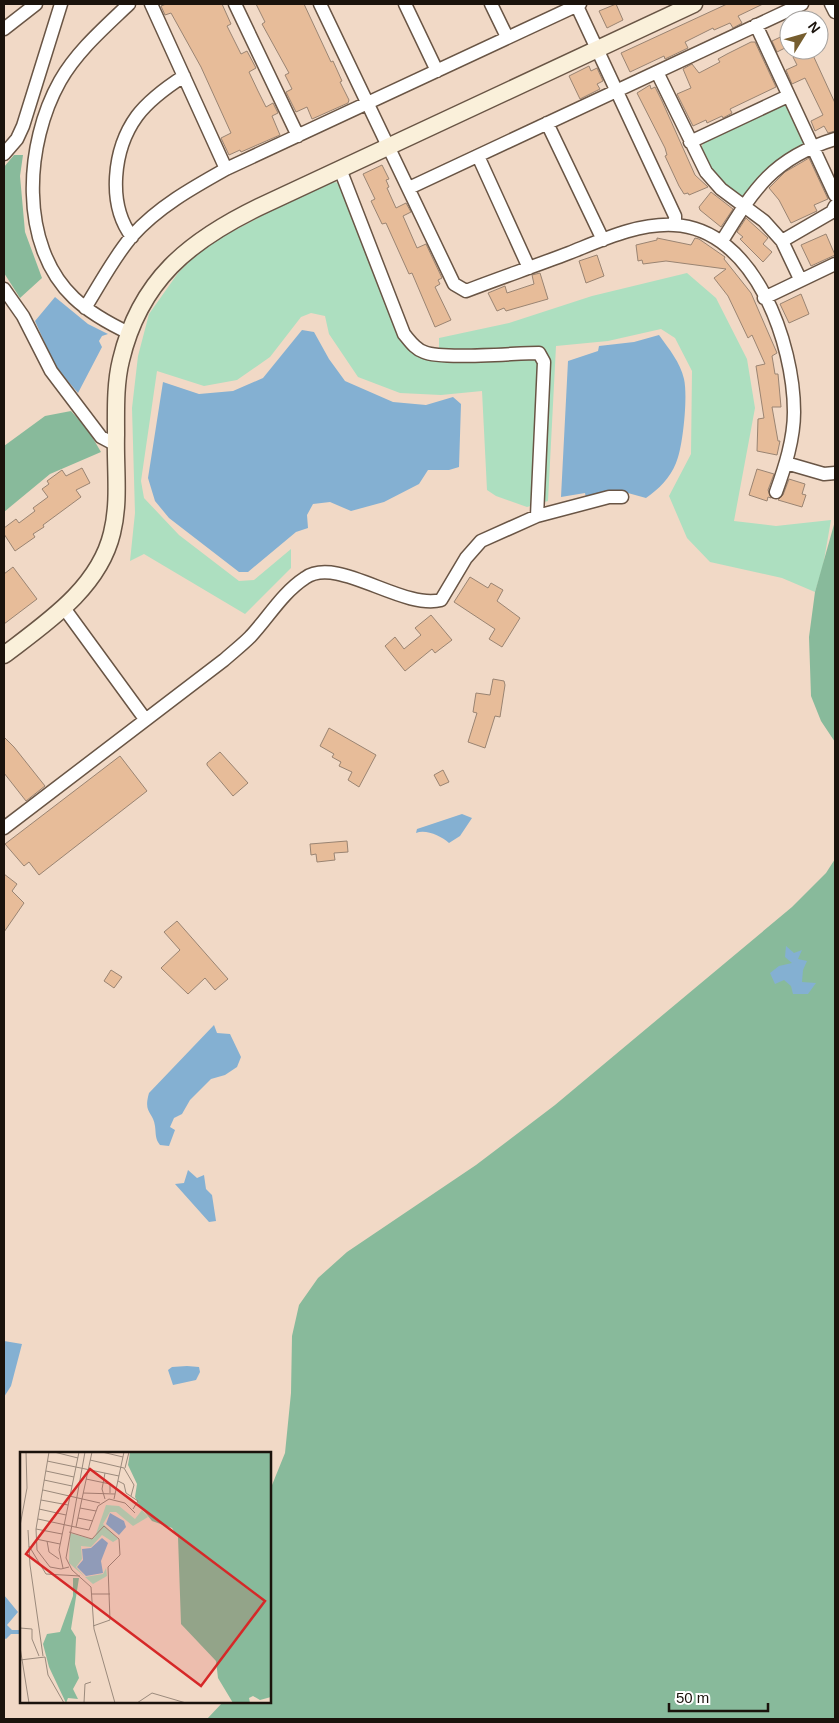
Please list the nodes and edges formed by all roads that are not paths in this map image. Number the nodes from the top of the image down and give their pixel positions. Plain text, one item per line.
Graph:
1 (36, 4) edge
2 (61, 4) edge
3 (129, 4) edge
4 (151, 4) edge
5 (235, 4) edge
6 (320, 4) edge
7 (405, 4) edge
8 (491, 4) edge
9 (578, 4) edge
10 (694, 4) edge
11 (802, 4) edge
12 (831, 4) edge
13 (835, 12) edge
14 (756, 25) junction
15 (4, 29) edge
16 (507, 37) junction
17 (598, 49) junction
18 (437, 71) junction
19 (657, 72) junction
20 (184, 76) junction
21 (618, 90) junction
22 (788, 96) junction
23 (367, 104) junction
24 (547, 123) junction
25 (298, 136) junction
26 (835, 139) edge
27 (690, 142) junction
28 (388, 146) junction
29 (812, 147) junction
30 (4, 154) edge
31 (478, 156) junction
32 (226, 169) junction
33 (340, 169) junction
34 (409, 188) junction
35 (835, 195) edge
36 (743, 206) junction
37 (835, 206) edge
38 (675, 225) junction
39 (132, 237) junction
40 (603, 240) junction
41 (722, 241) junction
42 (782, 241) junction
43 (835, 264) edge
44 (529, 268) junction
45 (800, 279) junction
46 (4, 289) edge
47 (764, 298) junction
48 (85, 308) junction
49 (129, 333) junction
50 (116, 445) junction
51 (786, 463) junction
52 (835, 473) edge
53 (776, 492) dead end
54 (622, 497) dead end
55 (537, 516) junction
56 (64, 608) junction
57 (4, 654) edge
58 (145, 719) junction
59 (4, 828) edge

1 - 15 street
2 - 30 street
3 - 48 street
4 - 20 street
5 - 25 street
6 - 23 street
7 - 18 street
8 - 16 street
9 - 16 street
9 - 17 street
10 - 17 street
11 - 14 street
12 - 13 street
14 - 19 street
14 - 22 street
16 - 18 street
17 - 21 street
17 - 28 street
18 - 23 street
19 - 21 street
19 - 27 street
20 - 32 street
20 - 39 street
21 - 24 street
21 - 38 street
22 - 27 street
22 - 29 street
23 - 25 street
23 - 28 street
24 - 31 street
24 - 40 street
25 - 32 street
26 - 29 street
27 - 36 street
28 - 33 street
28 - 34 street
29 - 35 street
29 - 36 street
31 - 34 street
31 - 44 street
32 - 39 street
33 - 49 street
33 - 55 street
34 - 44 street
36 - 41 street
36 - 42 street
37 - 42 street
38 - 40 street
38 - 41 street
39 - 48 street
40 - 44 street
41 - 47 street
42 - 45 street
43 - 45 street
45 - 47 street
46 - 50 street
47 - 51 street
48 - 49 street
49 - 50 street
50 - 56 street
51 - 52 street
51 - 53 street
54 - 55 street
55 - 58 street
56 - 57 street
56 - 58 street
58 - 59 street

